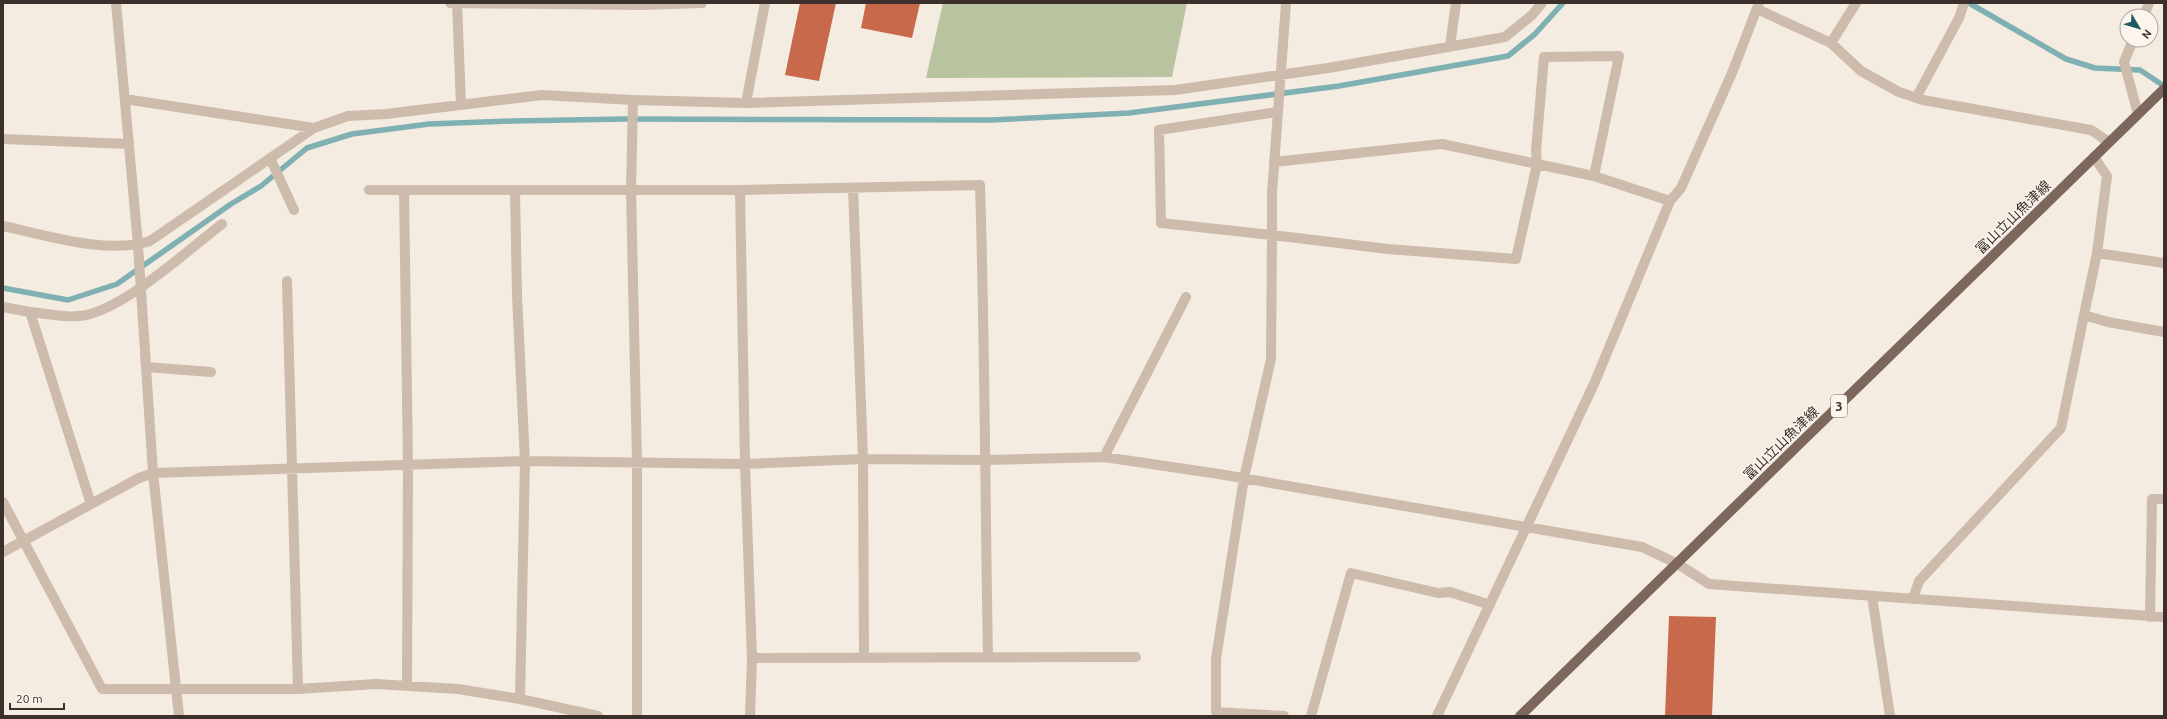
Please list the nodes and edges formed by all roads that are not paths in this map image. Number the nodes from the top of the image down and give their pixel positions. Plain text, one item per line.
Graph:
1 (116, 3) edge
2 (450, 3) edge
3 (457, 3) edge
4 (702, 3) edge
5 (765, 3) edge
6 (1286, 3) edge
7 (1456, 3) edge
8 (1542, 3) edge
9 (1856, 3) edge
10 (519, 4) edge
11 (641, 4) edge
12 (1758, 6) edge
13 (1962, 8) edge
14 (1832, 43) junction
15 (1450, 46) junction
16 (2130, 48) edge
17 (1280, 79) junction
18 (2161, 93) edge
19 (1916, 98) junction
20 (124, 99) junction
21 (746, 103) junction
22 (633, 104) junction
23 (461, 105) junction
24 (1278, 109) junction
25 (2138, 114) junction
26 (314, 128) junction
27 (3, 138) edge
28 (2109, 142) junction
29 (129, 144) junction
30 (2094, 157) junction
31 (271, 160) junction
32 (1274, 162) junction
33 (1537, 164) junction
34 (1594, 176) junction
35 (853, 188) junction
36 (369, 190) dead end
37 (404, 190) junction
38 (515, 190) junction
39 (631, 190) junction
40 (740, 190) junction
41 (1670, 201) junction
42 (294, 210) dead end
43 (222, 224) dead end
44 (3, 226) edge
45 (1272, 235) junction
46 (138, 250) junction
47 (2097, 253) junction
48 (2164, 263) edge
49 (287, 281) dead end
50 (140, 285) junction
51 (1186, 297) dead end
52 (3, 306) edge
53 (30, 312) junction
54 (2084, 315) junction
55 (2164, 332) edge
56 (146, 367) junction
57 (211, 372) dead end
58 (1104, 457) junction
59 (864, 459) junction
60 (984, 460) junction
61 (525, 461) junction
62 (637, 462) junction
63 (408, 464) junction
64 (745, 464) junction
65 (293, 468) junction
66 (153, 473) junction
67 (1244, 478) junction
68 (2164, 499) edge
69 (3, 502) edge
70 (91, 504) junction
71 (1528, 528) junction
72 (24, 541) junction
73 (3, 552) edge
74 (1678, 564) junction
75 (1872, 596) junction
76 (1913, 600) junction
77 (1490, 605) junction
78 (2150, 617) junction
79 (2164, 617) edge
80 (864, 657) junction
81 (988, 657) junction
82 (1136, 657) dead end
83 (752, 658) junction
84 (407, 686) junction
85 (176, 689) junction
86 (298, 689) junction
87 (520, 699) junction
88 (179, 716) edge
89 (598, 716) edge
90 (637, 716) edge
91 (750, 716) edge
92 (1284, 716) edge
93 (1311, 716) edge
94 (1437, 716) edge
95 (1520, 716) edge
96 (1890, 716) edge

1 - 20 street
2 - 3 street
3 - 10 street
3 - 23 street
4 - 11 street
5 - 21 street
6 - 17 street
7 - 15 street
8 - 15 street
9 - 14 street
10 - 11 street
12 - 14 street
12 - 41 street
13 - 19 street
14 - 19 street
15 - 17 street
16 - 25 street
17 - 21 street
17 - 24 street
18 - 25 main road, 富山立山魚津線 / 3
19 - 28 street
20 - 26 street
20 - 29 street
21 - 22 street
22 - 23 street
22 - 39 street
23 - 26 street
24 - 32 street
24 - 45 street
25 - 28 main road, 富山立山魚津線 / 3
26 - 31 street
27 - 29 street
28 - 30 main road, 富山立山魚津線 / 3
29 - 46 street
30 - 47 street
30 - 74 main road, 富山立山魚津線 / 3
31 - 42 street
31 - 46 street
32 - 33 street
32 - 45 street
33 - 34 street
33 - 34 street
33 - 45 street
34 - 41 street
35 - 40 street
35 - 59 street
35 - 60 street
36 - 37 street
37 - 38 street
37 - 63 street
38 - 39 street
38 - 61 street
39 - 40 street
39 - 62 street
40 - 64 street
41 - 71 street
43 - 50 street
44 - 46 street
45 - 67 street
46 - 50 street
47 - 48 street
47 - 54 street
49 - 65 street
50 - 53 street
50 - 56 street
51 - 58 street
52 - 53 street
53 - 70 street
54 - 55 street
54 - 76 street
56 - 57 street
56 - 66 street
58 - 60 street
58 - 67 street
59 - 60 street
59 - 64 street
59 - 80 street
60 - 81 street
61 - 62 street
61 - 63 street
61 - 87 street
62 - 64 street
62 - 90 street
63 - 65 street
63 - 84 street
64 - 83 street
65 - 66 street
65 - 86 street
66 - 70 street
66 - 85 street
67 - 71 street
67 - 92 street
68 - 78 street
69 - 72 street
70 - 72 street
71 - 74 street
71 - 77 street
72 - 73 street
72 - 85 street
74 - 75 street
74 - 95 main road, 富山立山魚津線 / 3
75 - 76 street
75 - 96 street
76 - 78 street
77 - 93 street
77 - 94 street
78 - 79 street
80 - 81 street
80 - 83 street
81 - 82 street
83 - 91 street
84 - 86 street
84 - 87 street
85 - 86 street
85 - 88 street
87 - 89 street

